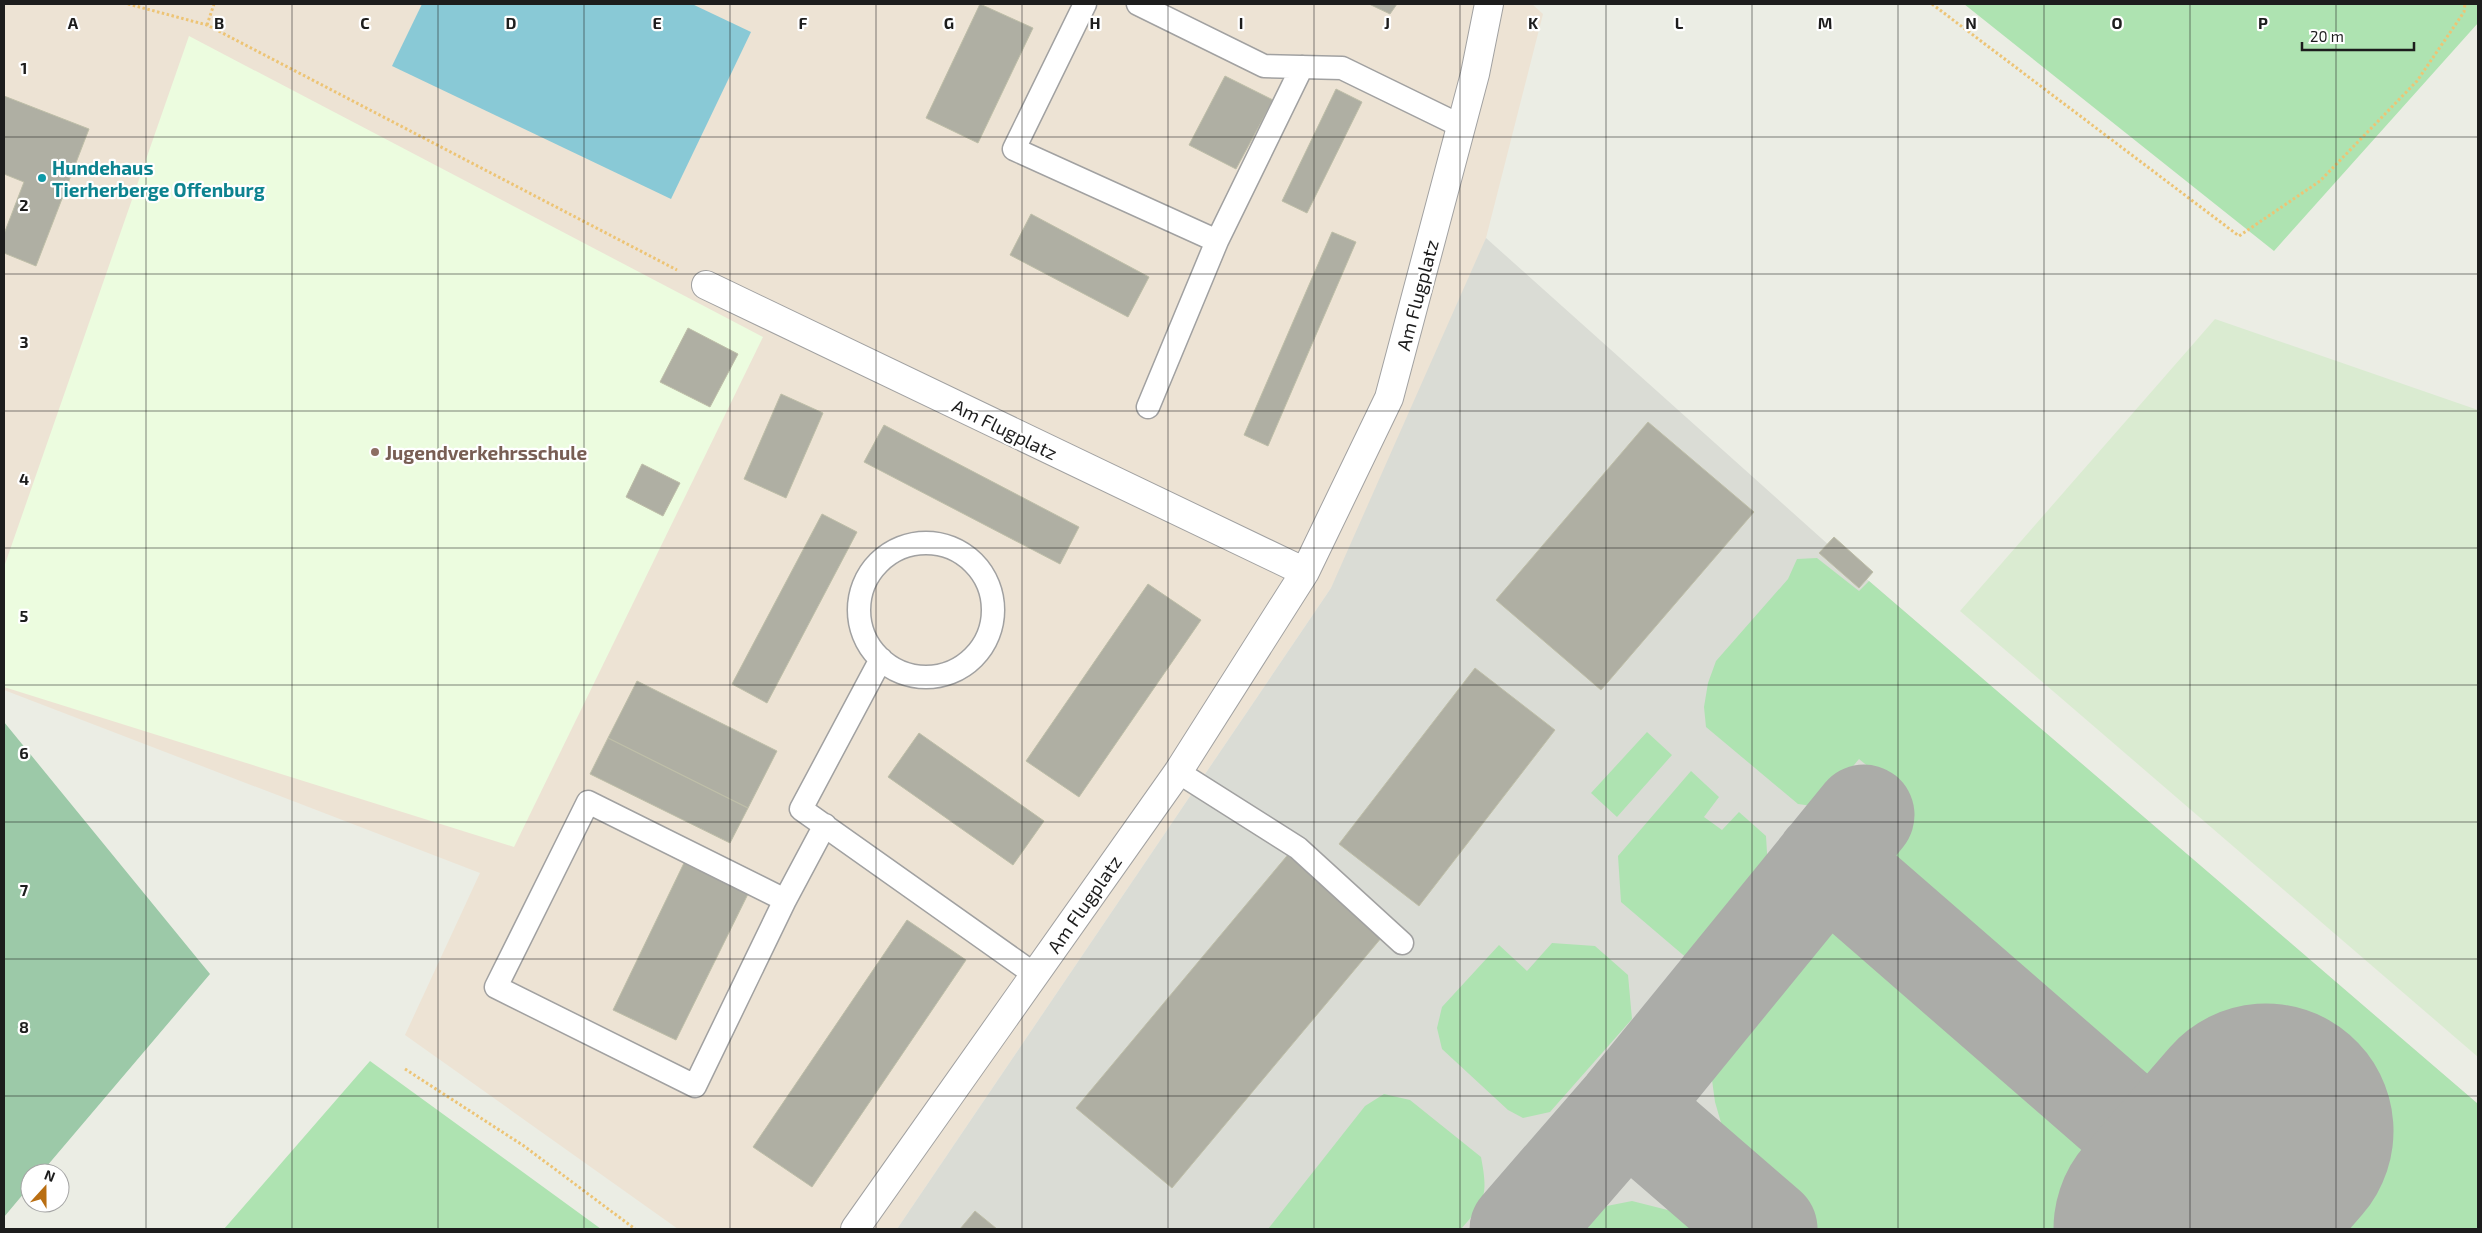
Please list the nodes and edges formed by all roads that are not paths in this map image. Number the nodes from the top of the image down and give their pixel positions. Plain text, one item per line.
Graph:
1 (1085, 4) edge
2 (1138, 4) edge
3 (1489, 4) edge
4 (1302, 67) junction
5 (1461, 126) junction
6 (1217, 241) junction
7 (706, 285) road end
8 (1148, 406) dead end
9 (1305, 572) junction
10 (881, 659) junction
11 (1178, 772) junction
12 (825, 825) junction
13 (785, 900) junction
14 (1402, 943) dead end
15 (1034, 974) junction
16 (855, 1229) edge

1 - 6 lane
2 - 4 lane
3 - 5 street, Am Flugplatz
4 - 5 lane
4 - 6 lane
5 - 9 street, Am Flugplatz
6 - 8 lane
7 - 9 street, Am Flugplatz
9 - 11 street, Am Flugplatz
10 - 10 lane
10 - 12 lane
11 - 14 lane
11 - 15 street, Am Flugplatz
12 - 13 lane
12 - 15 lane
13 - 13 lane
15 - 16 street, Am Flugplatz

